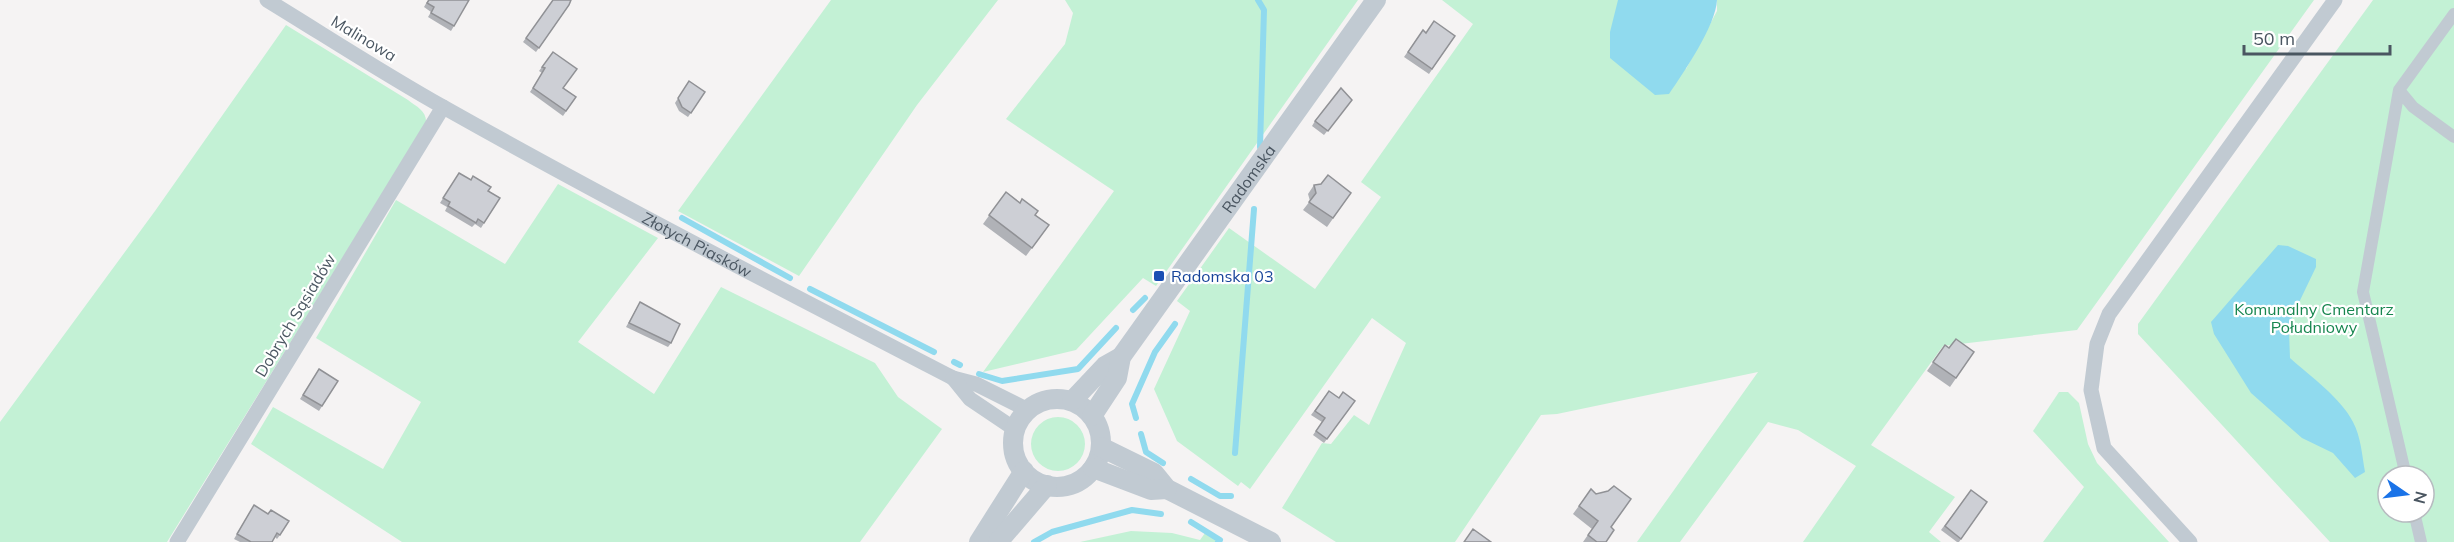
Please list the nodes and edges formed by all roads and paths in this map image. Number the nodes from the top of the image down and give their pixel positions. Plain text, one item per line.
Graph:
1 (267, 0) edge
2 (1376, 0) edge
3 (2335, 0) edge
4 (2454, 14) edge
5 (2398, 90) junction
6 (443, 107) junction
7 (2454, 137) edge
8 (1121, 357) junction
9 (953, 378) junction
10 (1072, 401) junction
11 (1028, 410) junction
12 (1092, 416) junction
13 (1016, 430) junction
14 (1101, 447) junction
15 (2403, 464) edge
16 (1093, 468) junction
17 (1024, 471) junction
18 (1047, 485) junction
19 (1167, 489) junction
20 (2417, 524) edge
21 (177, 542) edge
22 (979, 542) edge
23 (998, 542) edge
24 (1271, 542) edge
25 (2190, 542) edge
26 (2421, 542) edge

1 - 6 street, Malinowa
2 - 8 street, Radomska
3 - 25 street
4 - 5 street
5 - 7 street
5 - 15 street
6 - 9 street, Złotych Piasków
6 - 21 street, Dobrych Sąsiadów
8 - 10 street, Radomska
8 - 12 street, Radomska
9 - 11 street, Złotych Piasków
9 - 13 street, Złotych Piasków
10 - 11 street
10 - 12 street
11 - 13 street
12 - 14 street
13 - 17 street
14 - 16 street
14 - 19 street
16 - 18 street
16 - 19 street
17 - 18 street
17 - 22 street
18 - 23 street
19 - 24 street
20 - 26 street

